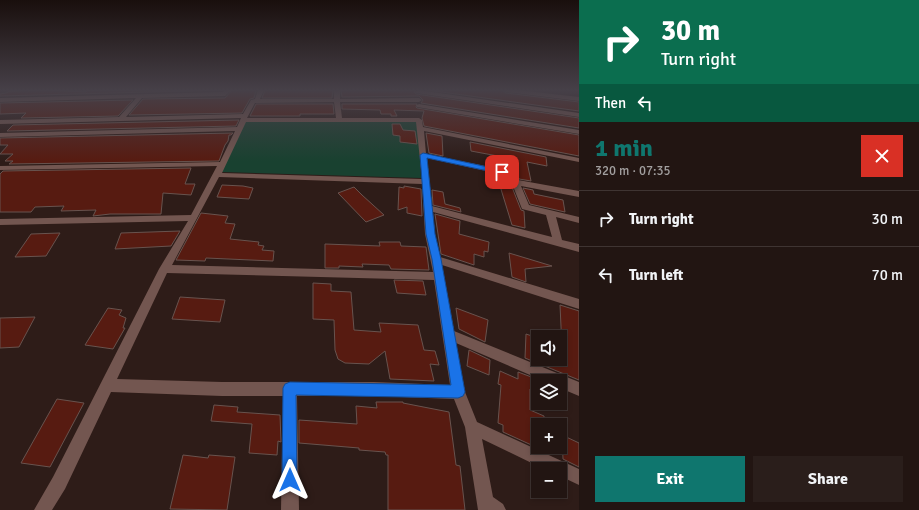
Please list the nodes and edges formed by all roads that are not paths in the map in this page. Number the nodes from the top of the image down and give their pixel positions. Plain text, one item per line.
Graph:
1 (125, 114) edge
2 (247, 114) edge
3 (337, 114) edge
4 (420, 114) edge
5 (479, 114) edge
6 (121, 119) junction
7 (339, 120) junction
8 (420, 120) junction
9 (0, 122) edge
10 (11, 122) junction
11 (243, 122) junction
12 (420, 129) junction
13 (579, 132) edge
14 (0, 134) edge
15 (423, 155) junction
16 (579, 160) edge
17 (222, 164) junction
18 (0, 168) edge
19 (217, 176) junction
20 (426, 182) junction
21 (514, 182) junction
22 (579, 194) edge
23 (428, 208) junction
24 (550, 213) junction
25 (194, 218) junction
26 (579, 220) edge
27 (0, 222) edge
28 (558, 243) junction
29 (579, 248) edge
30 (436, 259) junction
31 (164, 269) junction
32 (438, 276) junction
33 (579, 304) edge
34 (448, 334) junction
35 (106, 385) junction
36 (290, 388) junction
37 (579, 388) edge
38 (458, 392) junction
39 (472, 427) junction
40 (579, 477) edge
41 (490, 508) edge
42 (43, 510) edge
43 (290, 510) edge

1 - 6 street
2 - 11 street
3 - 7 street
4 - 8 street
5 - 13 street
6 - 10 street
6 - 11 street
7 - 8 street
7 - 11 street
8 - 12 street
9 - 10 street
10 - 14 street
11 - 14 street
11 - 17 street
12 - 15 street
12 - 16 street
15 - 20 street
15 - 21 street
17 - 18 street
17 - 19 street
19 - 20 street
19 - 25 street
20 - 23 street
21 - 22 street
21 - 24 street
23 - 28 street
23 - 30 street
24 - 26 street
24 - 28 street
25 - 27 street
25 - 31 street
28 - 29 street
30 - 32 street
30 - 33 street
31 - 32 street
31 - 35 street
32 - 34 street
34 - 37 street
34 - 38 street
35 - 36 street
35 - 42 street
36 - 38 street
36 - 43 street
38 - 39 street
39 - 40 street
39 - 41 street

